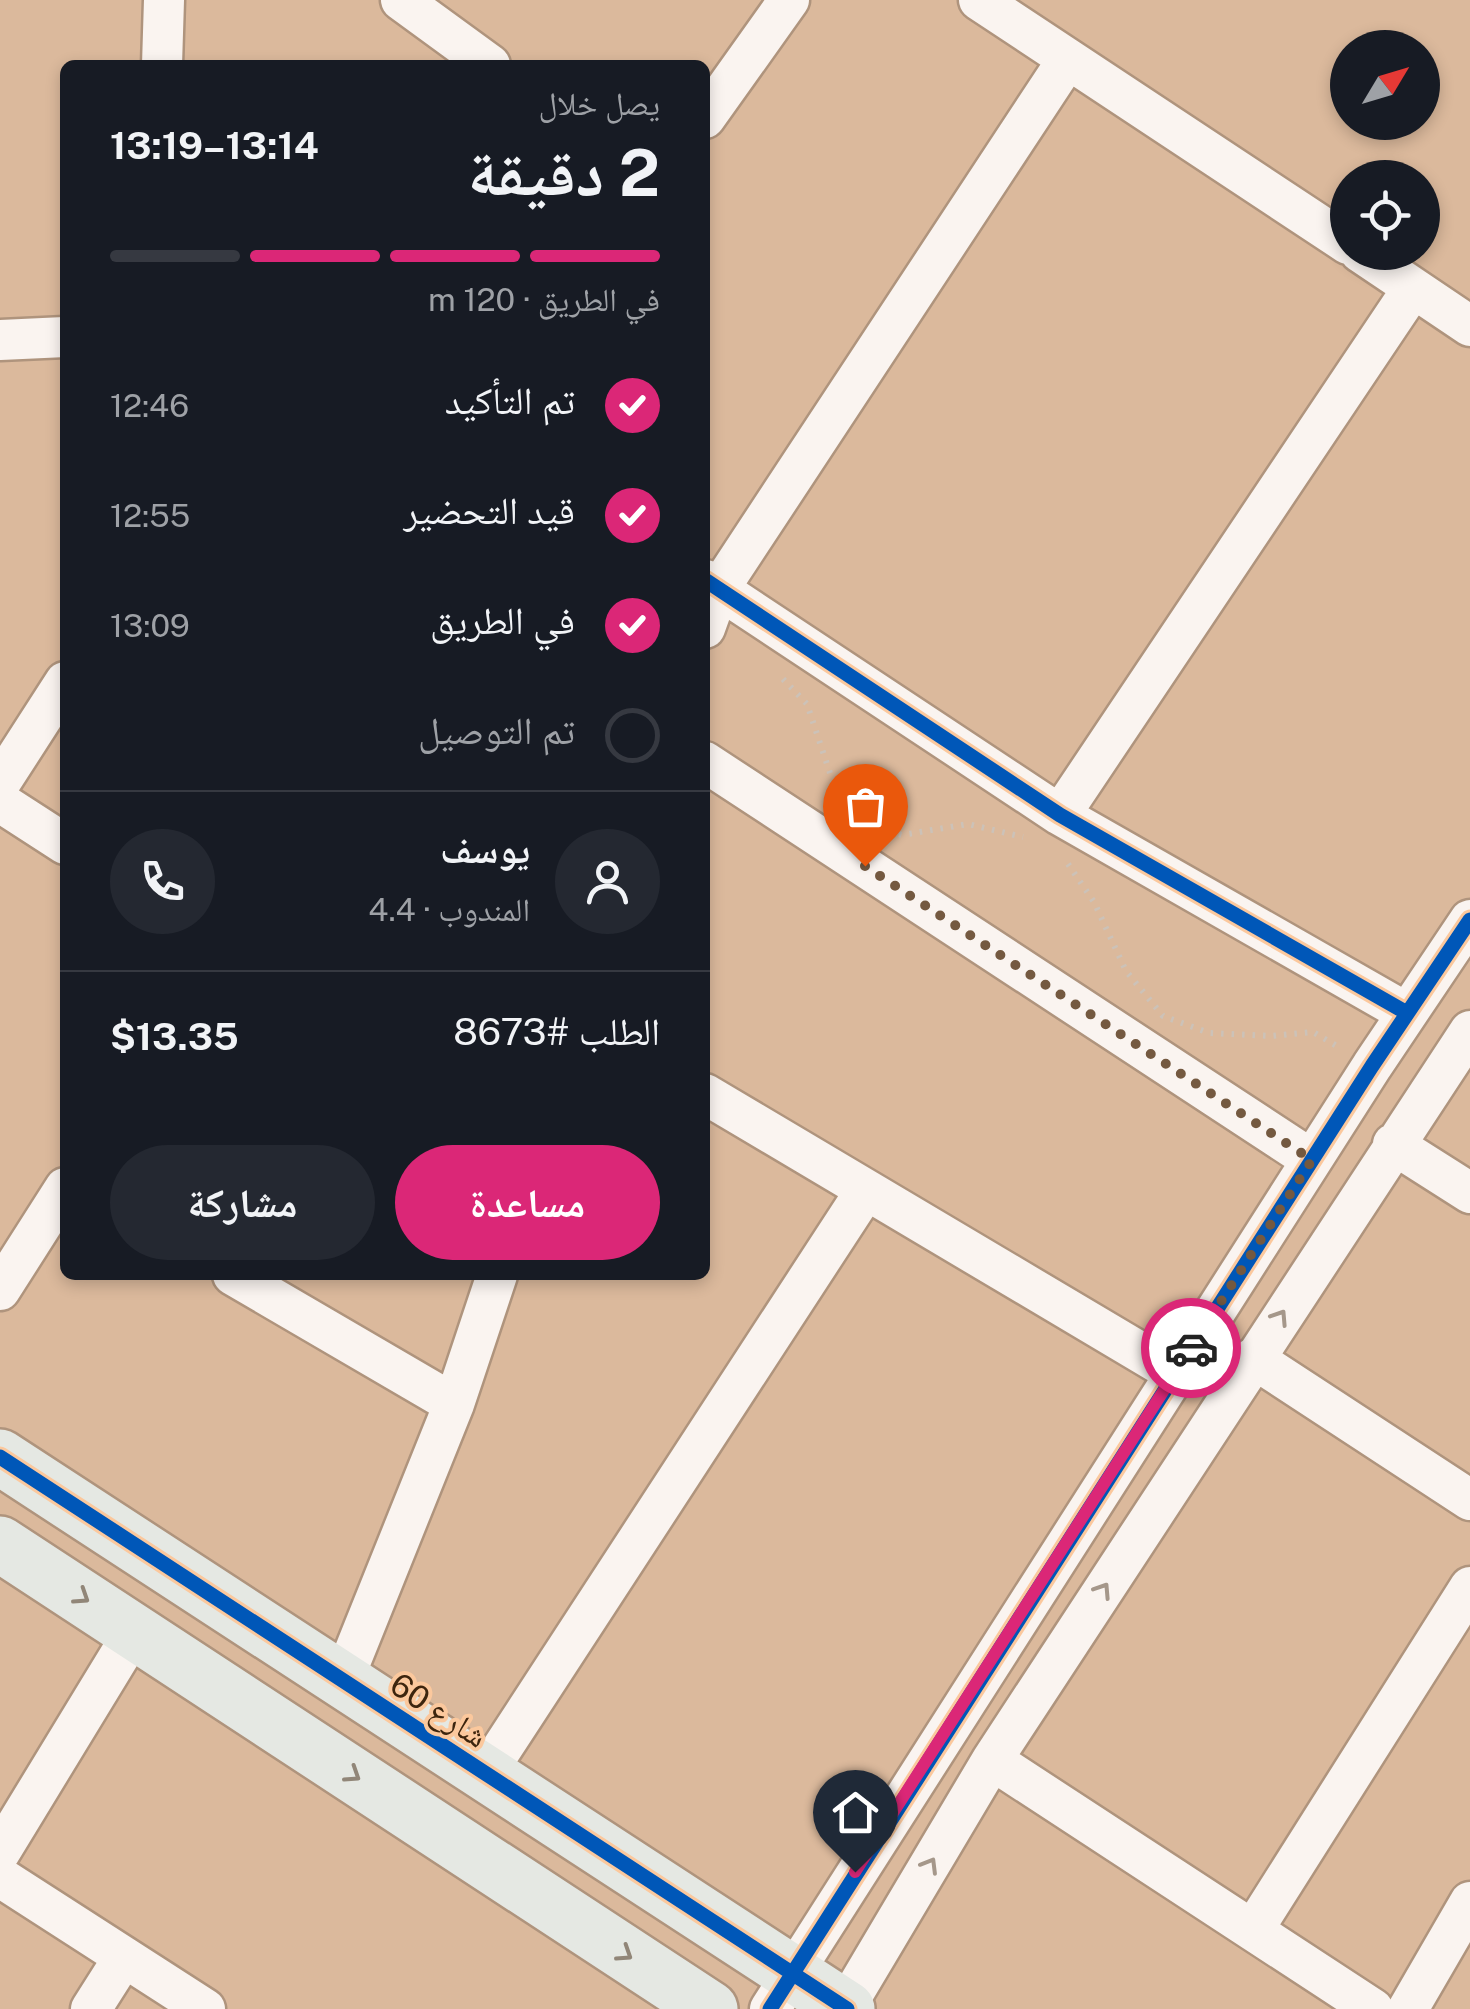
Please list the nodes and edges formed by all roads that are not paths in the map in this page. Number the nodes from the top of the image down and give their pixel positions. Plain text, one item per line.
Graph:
1 (164, 0) edge
2 (401, 0) edge
3 (789, 0) edge
4 (979, 0) edge
5 (1068, 59) junction
6 (162, 60) edge
7 (483, 60) edge
8 (710, 111) edge
9 (1330, 232) edge
10 (1386, 270) edge
11 (1412, 288) junction
12 (1470, 326) edge
13 (60, 338) edge
14 (0, 340) edge
15 (712, 584) edge
16 (60, 690) edge
17 (710, 765) edge
18 (0, 783) edge
19 (0, 802) edge
20 (1060, 814) junction
21 (60, 841) edge
22 (1470, 920) edge
23 (1407, 1012) junction
24 (1468, 1038) edge
25 (710, 1097) edge
26 (1393, 1144) junction
27 (1312, 1160) junction
28 (866, 1190) junction
29 (1470, 1193) edge
30 (60, 1196) edge
31 (242, 1280) edge
32 (495, 1280) edge
33 (0, 1290) edge
34 (1253, 1358) junction
35 (1176, 1373) junction
36 (454, 1404) junction
37 (0, 1457) edge
38 (1470, 1500) edge
39 (0, 1544) edge
40 (1470, 1587) edge
41 (134, 1632) junction
42 (343, 1680) junction
43 (992, 1760) junction
44 (486, 1773) junction
45 (0, 1852) edge
46 (0, 1878) edge
47 (1470, 1902) edge
48 (1252, 1930) junction
49 (124, 1957) junction
50 (780, 1990) edge
51 (92, 2009) edge
52 (206, 2009) edge
53 (710, 2009) edge
54 (846, 2009) edge
55 (1373, 2009) edge
56 (1408, 2009) edge

1 - 6 street
2 - 7 street
3 - 8 street
4 - 5 street
5 - 9 street
5 - 15 street
10 - 11 street
11 - 12 street
11 - 20 street
13 - 14 street
15 - 20 street
16 - 18 street
17 - 27 street
19 - 21 street
20 - 23 street
22 - 23 street
23 - 27 street
24 - 26 street
25 - 28 street
26 - 29 street
34 -> 26 street
27 - 35 street
28 - 35 street
28 - 44 street
30 - 33 street
31 - 36 street
32 - 36 street
34 - 38 street
43 -> 34 street
35 - 50 street
36 - 42 street
37 - 42 street, شارع 60
39 -> 41 street
40 - 48 street
41 - 45 street
41 -> 53 street
42 - 44 street, شارع 60
43 - 48 street
54 -> 43 street
44 - 50 street, شارع 60
46 - 49 street
47 - 56 street
48 - 55 street
49 - 51 street
49 - 52 street
50 - 54 street, شارع 60

